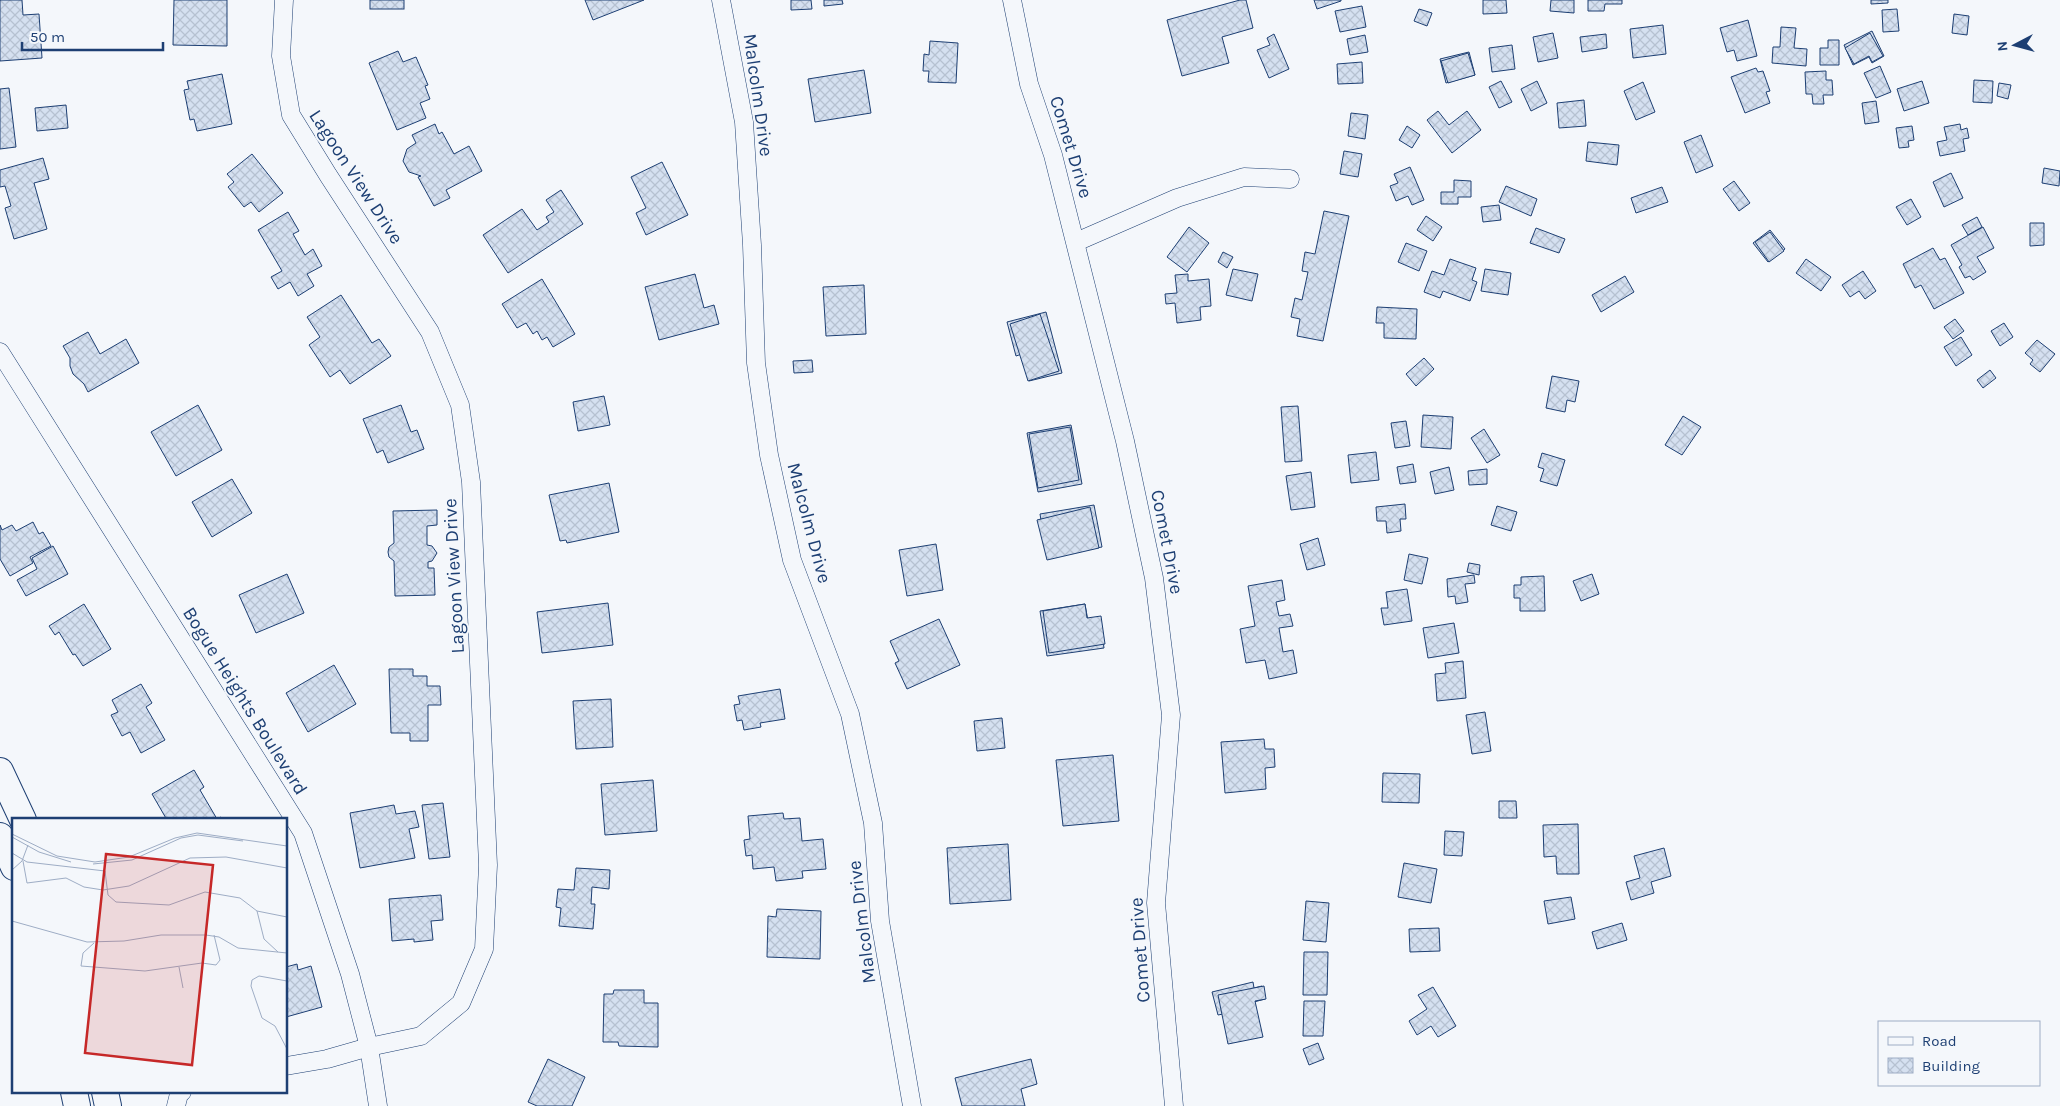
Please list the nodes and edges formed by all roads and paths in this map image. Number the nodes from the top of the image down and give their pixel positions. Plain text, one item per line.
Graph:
1 (284, 0) edge
2 (721, 0) edge
3 (1012, 0) edge
4 (1290, 179) dead end
5 (1076, 242) junction
6 (0, 352) edge
7 (0, 771) edge
8 (22, 818) edge
9 (0, 836) edge
10 (12, 863) edge
11 (369, 1047) junction
12 (288, 1066) edge
13 (378, 1106) edge
14 (912, 1106) edge
15 (1174, 1106) edge

1 - 11 street, Lagoon View Drive
2 - 14 street, Malcolm Drive
3 - 5 street, Comet Drive
4 - 5 street
5 - 15 street, Comet Drive
6 - 11 street, Bogue Heights Boulevard
7 - 8 main road
9 - 10 main road
11 - 12 street, Lagoon View Drive
11 - 13 street, Bogue Heights Boulevard

